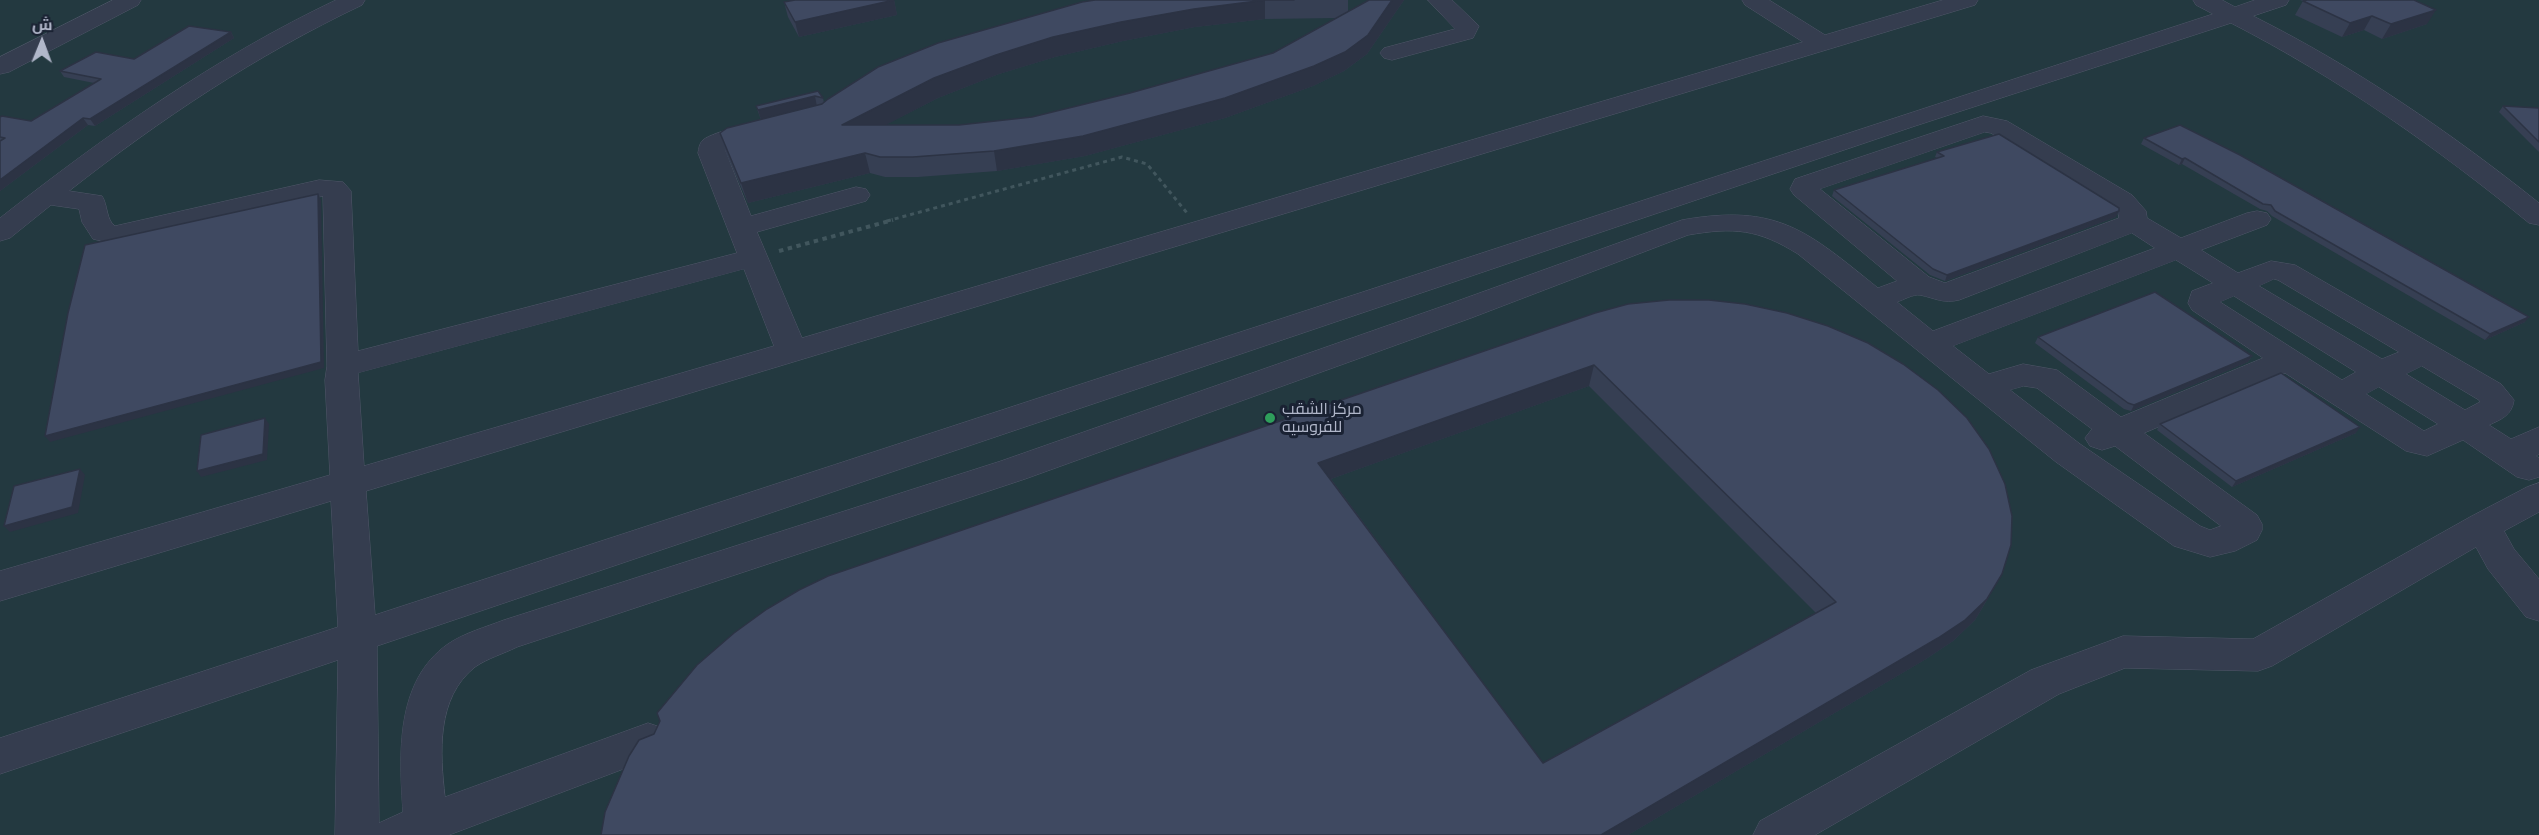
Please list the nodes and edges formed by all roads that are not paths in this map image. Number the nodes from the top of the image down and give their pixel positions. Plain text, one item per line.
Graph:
1 (130, 0) edge
2 (354, 0) edge
3 (1439, 0) edge
4 (1753, 0) edge
5 (1967, 0) edge
6 (2204, 0) edge
7 (2278, 0) edge
8 (2234, 15) junction
9 (1822, 43) junction
10 (1392, 53) dead end
11 (1, 67) edge
12 (796, 122) edge
13 (856, 195) dead end
14 (45, 196) junction
15 (2539, 217) edge
16 (2257, 219) dead end
17 (2134, 222) junction
18 (0, 232) edge
19 (1549, 240) junction
20 (747, 243) junction
21 (2176, 249) junction
22 (1579, 267) junction
23 (1919, 284) junction
24 (2234, 285) junction
25 (1371, 300) junction
26 (1874, 300) junction
27 (2350, 312) junction
28 (2311, 332) junction
29 (1398, 333) junction
30 (1929, 344) junction
31 (1226, 348) junction
32 (792, 352) junction
33 (2279, 354) junction
34 (2422, 354) junction
35 (343, 366) junction
36 (2379, 374) junction
37 (1254, 384) junction
38 (1984, 387) junction
39 (2342, 394) junction
40 (2462, 423) junction
41 (2119, 431) junction
42 (2068, 453) junction
43 (2532, 468) edge
44 (347, 483) junction
45 (2483, 526) junction
46 (0, 586) edge
47 (2539, 606) edge
48 (358, 638) junction
49 (648, 741) edge
50 (0, 756) edge
51 (416, 831) edge
52 (357, 835) edge
53 (1775, 835) edge

1 - 11 lane
2 - 14 lane
3 - 10 lane
4 - 9 lane
5 - 9 lane
6 - 8 lane
7 - 8 lane
8 - 15 lane
8 - 19 lane
9 - 32 lane
12 - 20 lane
13 - 20 lane
14 - 18 lane
14 - 35 lane
16 - 21 lane
17 - 21 lane
17 - 23 lane
17 - 23 lane
19 - 22 lane
19 - 25 lane
20 - 32 lane
20 - 35 lane
21 - 24 lane
21 - 30 lane
22 - 26 lane
22 - 29 lane
23 - 26 lane
24 - 27 lane
24 - 28 lane
24 - 33 lane
25 - 29 lane
25 - 31 lane
26 - 30 lane
27 - 28 lane
27 - 34 lane
28 - 33 lane
28 - 36 lane
29 - 37 lane
30 - 38 lane
31 - 37 lane
31 - 48 lane
32 - 44 lane
33 - 39 lane
33 - 41 lane
34 - 36 lane
34 - 40 lane
35 - 44 lane
36 - 39 lane
36 - 40 lane
37 - 51 lane
38 - 41 lane
38 - 42 lane
39 - 40 lane
40 - 43 lane
41 - 42 lane
41 - 42 lane
43 - 45 lane
44 - 46 lane
44 - 48 lane
45 - 47 lane
45 - 53 lane
48 - 50 lane
48 - 52 lane
49 - 51 lane

